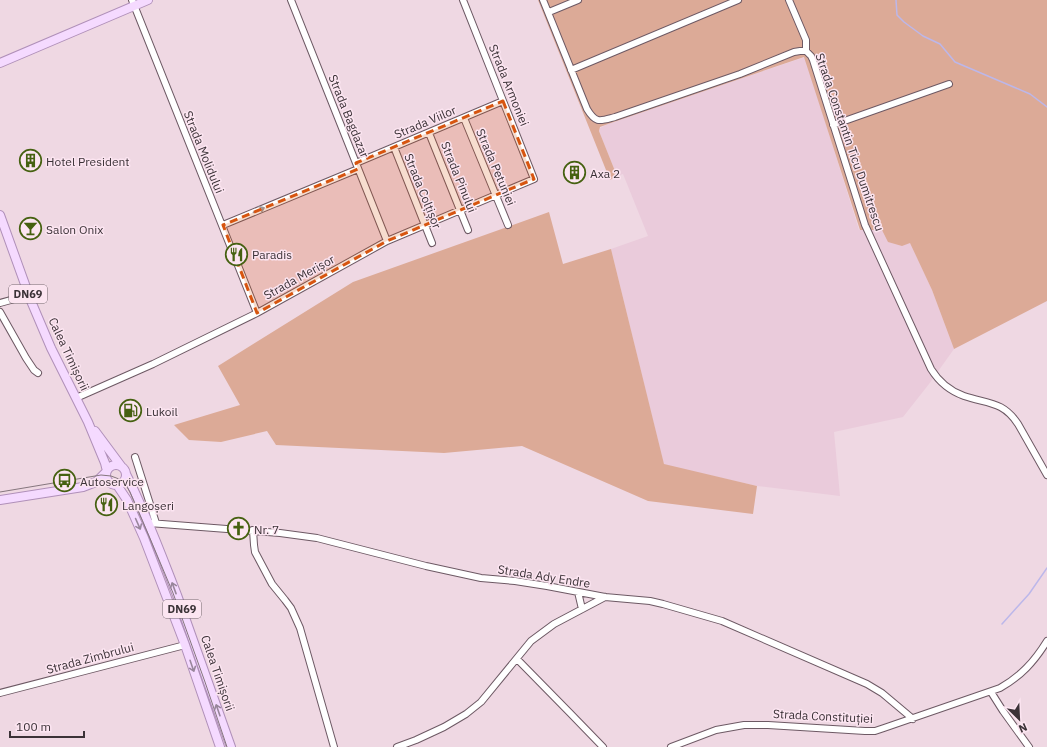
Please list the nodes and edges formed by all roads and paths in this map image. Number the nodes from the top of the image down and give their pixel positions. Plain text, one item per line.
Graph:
1 (148, 0) edge
2 (290, 0) edge
3 (463, 0) edge
4 (543, 0) edge
5 (578, 0) edge
6 (738, 0) edge
7 (790, 0) edge
8 (133, 3) edge
9 (548, 12) junction
10 (806, 51) junction
11 (0, 63) edge
12 (571, 70) junction
13 (949, 84) dead end
14 (503, 101) junction
15 (464, 118) junction
16 (833, 125) junction
17 (429, 133) junction
18 (394, 147) junction
19 (357, 166) junction
20 (534, 179) joint
21 (495, 195) junction
22 (460, 210) junction
23 (0, 215) edge
24 (425, 225) junction
25 (508, 225) dead end
26 (223, 226) junction
27 (468, 230) dead end
28 (387, 241) junction
29 (432, 243) dead end
30 (29, 295) junction
31 (0, 303) edge
32 (0, 312) edge
33 (257, 313) junction
34 (38, 373) dead end
35 (76, 398) junction
36 (88, 422) junction
37 (135, 457) dead end
38 (122, 466) junction
39 (107, 471) junction
40 (126, 474) junction
41 (1047, 475) edge
42 (116, 485) junction
43 (83, 487) junction
44 (0, 500) edge
45 (152, 523) junction
46 (254, 530) junction
47 (578, 592) junction
48 (605, 598) junction
49 (582, 609) junction
50 (1047, 641) edge
51 (185, 645) junction
52 (517, 659) junction
53 (991, 692) junction
54 (0, 693) edge
55 (913, 719) junction
56 (220, 747) edge
57 (231, 747) edge
58 (334, 747) edge
59 (397, 747) edge
60 (603, 747) edge
61 (671, 747) edge
62 (1028, 747) edge

1 - 8 main road
2 - 19 street, Strada Bagdazar
3 - 14 street, Strada Armoniei
4 - 9 street, Strada Constantin Ticu Dumitrescu
5 - 9 street
6 - 12 street
7 - 10 street
8 - 11 main road
8 - 26 street, Strada Molidului
9 - 12 street, Strada Constantin Ticu Dumitrescu
10 - 12 street, Strada Constantin Ticu Dumitrescu
10 - 16 street, Strada Constantin Ticu Dumitrescu
13 - 16 street
14 - 15 street, Strada Viilor
14 - 20 street, Strada Armoniei
15 - 17 street, Strada Viilor
15 - 21 street, Strada Petuniei
16 - 41 street, Strada Constantin Ticu Dumitrescu
17 - 18 street, Strada Viilor
17 - 22 street, Strada Pinului
18 - 19 street, Strada Viilor
18 - 24 street, Strada Colțișor
26 -> 19 street, Strada Viilor
19 - 28 street, Strada Bagdazar
20 - 21 street, Strada Merișor
21 - 22 street, Strada Merișor
21 - 25 street, Strada Petuniei
22 - 24 street, Strada Merișor
22 - 27 street, Strada Pinului
23 - 30 main road, Calea Timișorii / DN69
24 - 28 street, Strada Merișor
24 - 29 street, Strada Colțișor
26 - 33 street, Strada Molidului
28 - 33 street, Strada Merișor
30 - 31 street
30 - 35 main road, Calea Timișorii / DN69
32 - 34 street
33 - 35 street, Strada Merișor
35 - 36 main road, Calea Timișorii / DN69
36 - 38 main road, Calea Timișorii / DN69
36 - 39 main road, Calea Timișorii / DN69
37 - 45 street
38 - 39 main road
38 - 40 main road, DN69
39 - 42 main road, DN69
39 - 43 main road
40 - 42 main road
40 - 45 main road, Calea Timișorii / DN69
42 - 43 main road
42 -> 51 main road, Calea Timișorii / DN69
43 - 44 main road
45 - 46 street, Strada Ady Endre
57 -> 45 main road, Calea Timișorii / DN69
46 - 47 street, Strada Ady Endre
46 - 58 street
47 - 48 street, Strada Ady Endre
47 - 49 street
48 - 49 street
48 - 55 street, Strada Ady Endre
49 - 52 street
50 - 53 street, Strada Constituției
51 - 54 street, Strada Zimbrului
51 -> 56 main road, Calea Timișorii / DN69
52 - 59 street
52 - 60 street
53 - 55 street, Strada Constituției
53 - 62 street
55 - 61 street, Strada Constituției

